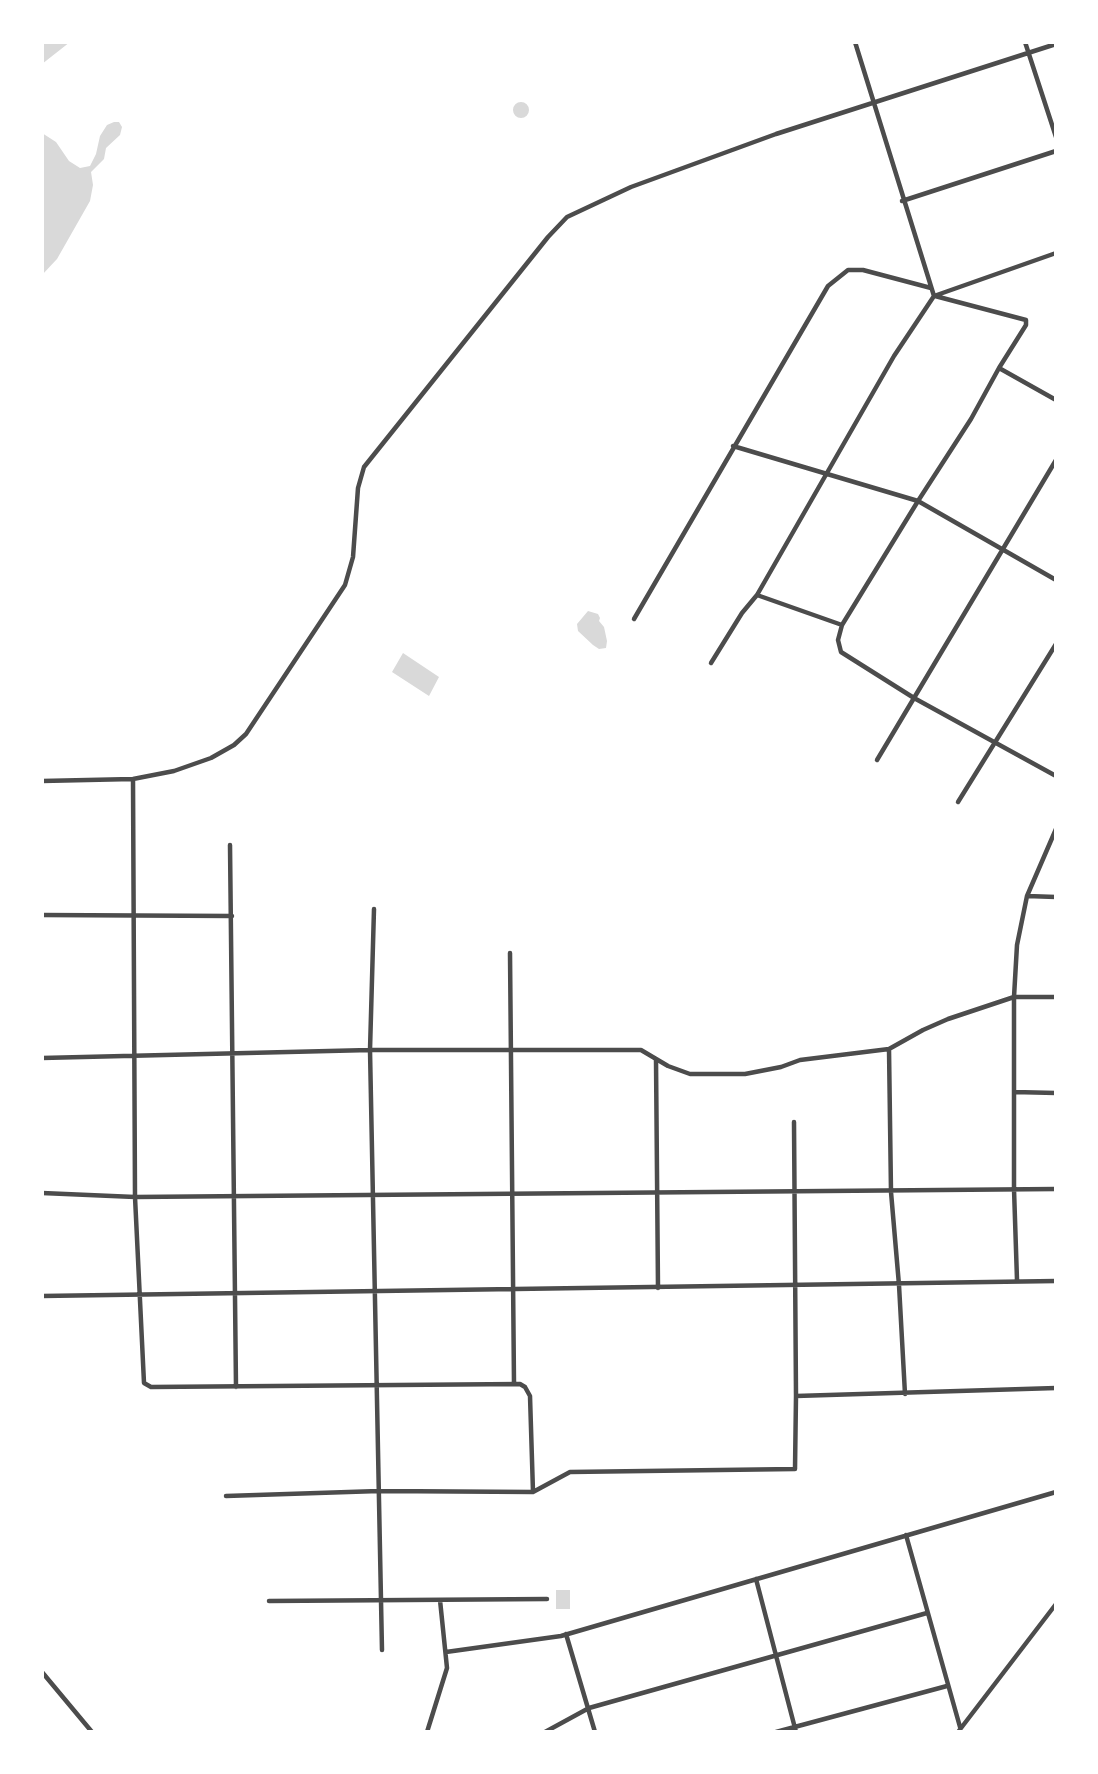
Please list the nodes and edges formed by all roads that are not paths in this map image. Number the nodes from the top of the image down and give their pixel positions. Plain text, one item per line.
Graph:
1 (855, 42) edge
2 (1025, 42) edge
3 (1056, 44) edge
4 (1029, 53) junction
5 (873, 104) junction
6 (1056, 136) edge
7 (1056, 152) edge
8 (902, 201) junction
9 (1056, 253) edge
10 (931, 288) junction
11 (934, 296) junction
12 (999, 368) junction
13 (1056, 400) edge
14 (733, 446) junction
15 (1056, 460) edge
16 (824, 475) junction
17 (918, 501) junction
18 (1002, 548) junction
19 (1056, 580) edge
20 (757, 595) junction
21 (634, 620) dead end
22 (842, 625) junction
23 (1056, 644) edge
24 (711, 663) dead end
25 (914, 698) junction
26 (995, 741) junction
27 (877, 760) dead end
28 (1056, 776) edge
29 (133, 779) junction
30 (42, 781) edge
31 (958, 802) dead end
32 (1056, 829) edge
33 (230, 845) dead end
34 (1027, 895) junction
35 (1056, 897) edge
36 (374, 909) dead end
37 (42, 915) edge
38 (133, 915) junction
39 (232, 916) junction
40 (509, 953) dead end
41 (1014, 997) junction
42 (1056, 997) edge
43 (889, 1049) junction
44 (370, 1050) junction
45 (510, 1050) junction
46 (232, 1052) junction
47 (134, 1055) junction
48 (42, 1058) edge
49 (656, 1059) junction
50 (1014, 1092) junction
51 (1056, 1093) edge
52 (794, 1122) dead end
53 (1014, 1189) junction
54 (1056, 1189) edge
55 (795, 1191) junction
56 (658, 1192) junction
57 (891, 1192) junction
58 (42, 1193) edge
59 (512, 1194) junction
60 (372, 1195) junction
61 (234, 1196) junction
62 (135, 1197) junction
63 (1017, 1280) junction
64 (1056, 1281) edge
65 (899, 1285) junction
66 (796, 1286) junction
67 (658, 1288) junction
68 (513, 1290) junction
69 (374, 1292) junction
70 (140, 1294) junction
71 (235, 1294) junction
72 (42, 1296) edge
73 (514, 1384) junction
74 (377, 1385) junction
75 (236, 1387) junction
76 (1056, 1388) edge
77 (905, 1394) junction
78 (796, 1396) junction
79 (379, 1492) junction
80 (533, 1492) junction
81 (1056, 1492) edge
82 (226, 1496) dead end
83 (906, 1535) junction
84 (756, 1579) junction
85 (547, 1599) dead end
86 (269, 1601) dead end
87 (381, 1601) junction
88 (440, 1601) junction
89 (1056, 1604) edge
90 (926, 1614) junction
91 (566, 1634) junction
92 (382, 1650) dead end
93 (446, 1652) junction
94 (776, 1655) junction
95 (42, 1672) edge
96 (947, 1686) junction
97 (589, 1708) junction
98 (795, 1729) edge
99 (959, 1729) edge
100 (92, 1732) edge
101 (426, 1732) edge
102 (545, 1732) edge
103 (596, 1732) edge
104 (776, 1732) edge

1 - 5 street
2 - 4 street
3 - 4 street
4 - 5 street
4 - 6 street
5 - 8 street
5 - 29 street
7 - 8 street
8 - 10 street
9 - 11 street
10 - 11 street
10 - 14 street
11 - 12 street
11 - 16 street
12 - 13 street
12 - 17 street
14 - 16 street
14 - 21 street
15 - 18 street
16 - 17 street
16 - 20 street
17 - 18 street
17 - 22 street
18 - 19 street
18 - 25 street
20 - 22 street
20 - 24 street
22 - 25 street
23 - 26 street
25 - 26 street
25 - 27 street
26 - 28 street
26 - 31 street
29 - 30 street
29 - 38 street
32 - 34 street
33 - 39 street
34 - 35 street
34 - 41 street
36 - 44 street
37 - 38 street
38 - 39 street
38 - 47 street
39 - 46 street
40 - 45 street
41 - 42 street
41 - 43 street
41 - 50 street
43 - 49 street
43 - 57 street
44 - 45 street
44 - 46 street
44 - 60 street
45 - 49 street
45 - 59 street
46 - 47 street
46 - 61 street
47 - 48 street
47 - 62 street
49 - 56 street
50 - 51 street
50 - 53 street
52 - 55 street
53 - 54 street
53 - 57 street
53 - 63 street
55 - 56 street
55 - 57 street
55 - 66 street
56 - 59 street
56 - 67 street
57 - 65 street
58 - 62 street
59 - 60 street
59 - 68 street
60 - 61 street
60 - 69 street
61 - 62 street
61 - 71 street
62 - 70 street
63 - 64 street
63 - 65 street
65 - 66 street
65 - 77 street
66 - 67 street
66 - 78 street
67 - 68 street
68 - 69 street
68 - 73 street
69 - 71 street
69 - 74 street
70 - 71 street
70 - 72 street
70 - 75 street
71 - 75 street
73 - 74 street
73 - 80 street
74 - 75 street
74 - 79 street
76 - 77 street
77 - 78 street
78 - 80 street
79 - 80 street
79 - 82 street
79 - 87 street
81 - 83 street
83 - 84 street
83 - 90 street
84 - 91 street
84 - 94 street
85 - 88 street
86 - 87 street
87 - 88 street
87 - 92 street
88 - 93 street
89 - 99 street
90 - 94 street
90 - 96 street
91 - 93 street
91 - 97 street
93 - 101 street
94 - 97 street
94 - 98 street
95 - 100 street
96 - 98 street
96 - 99 street
97 - 102 street
97 - 103 street
98 - 104 street

